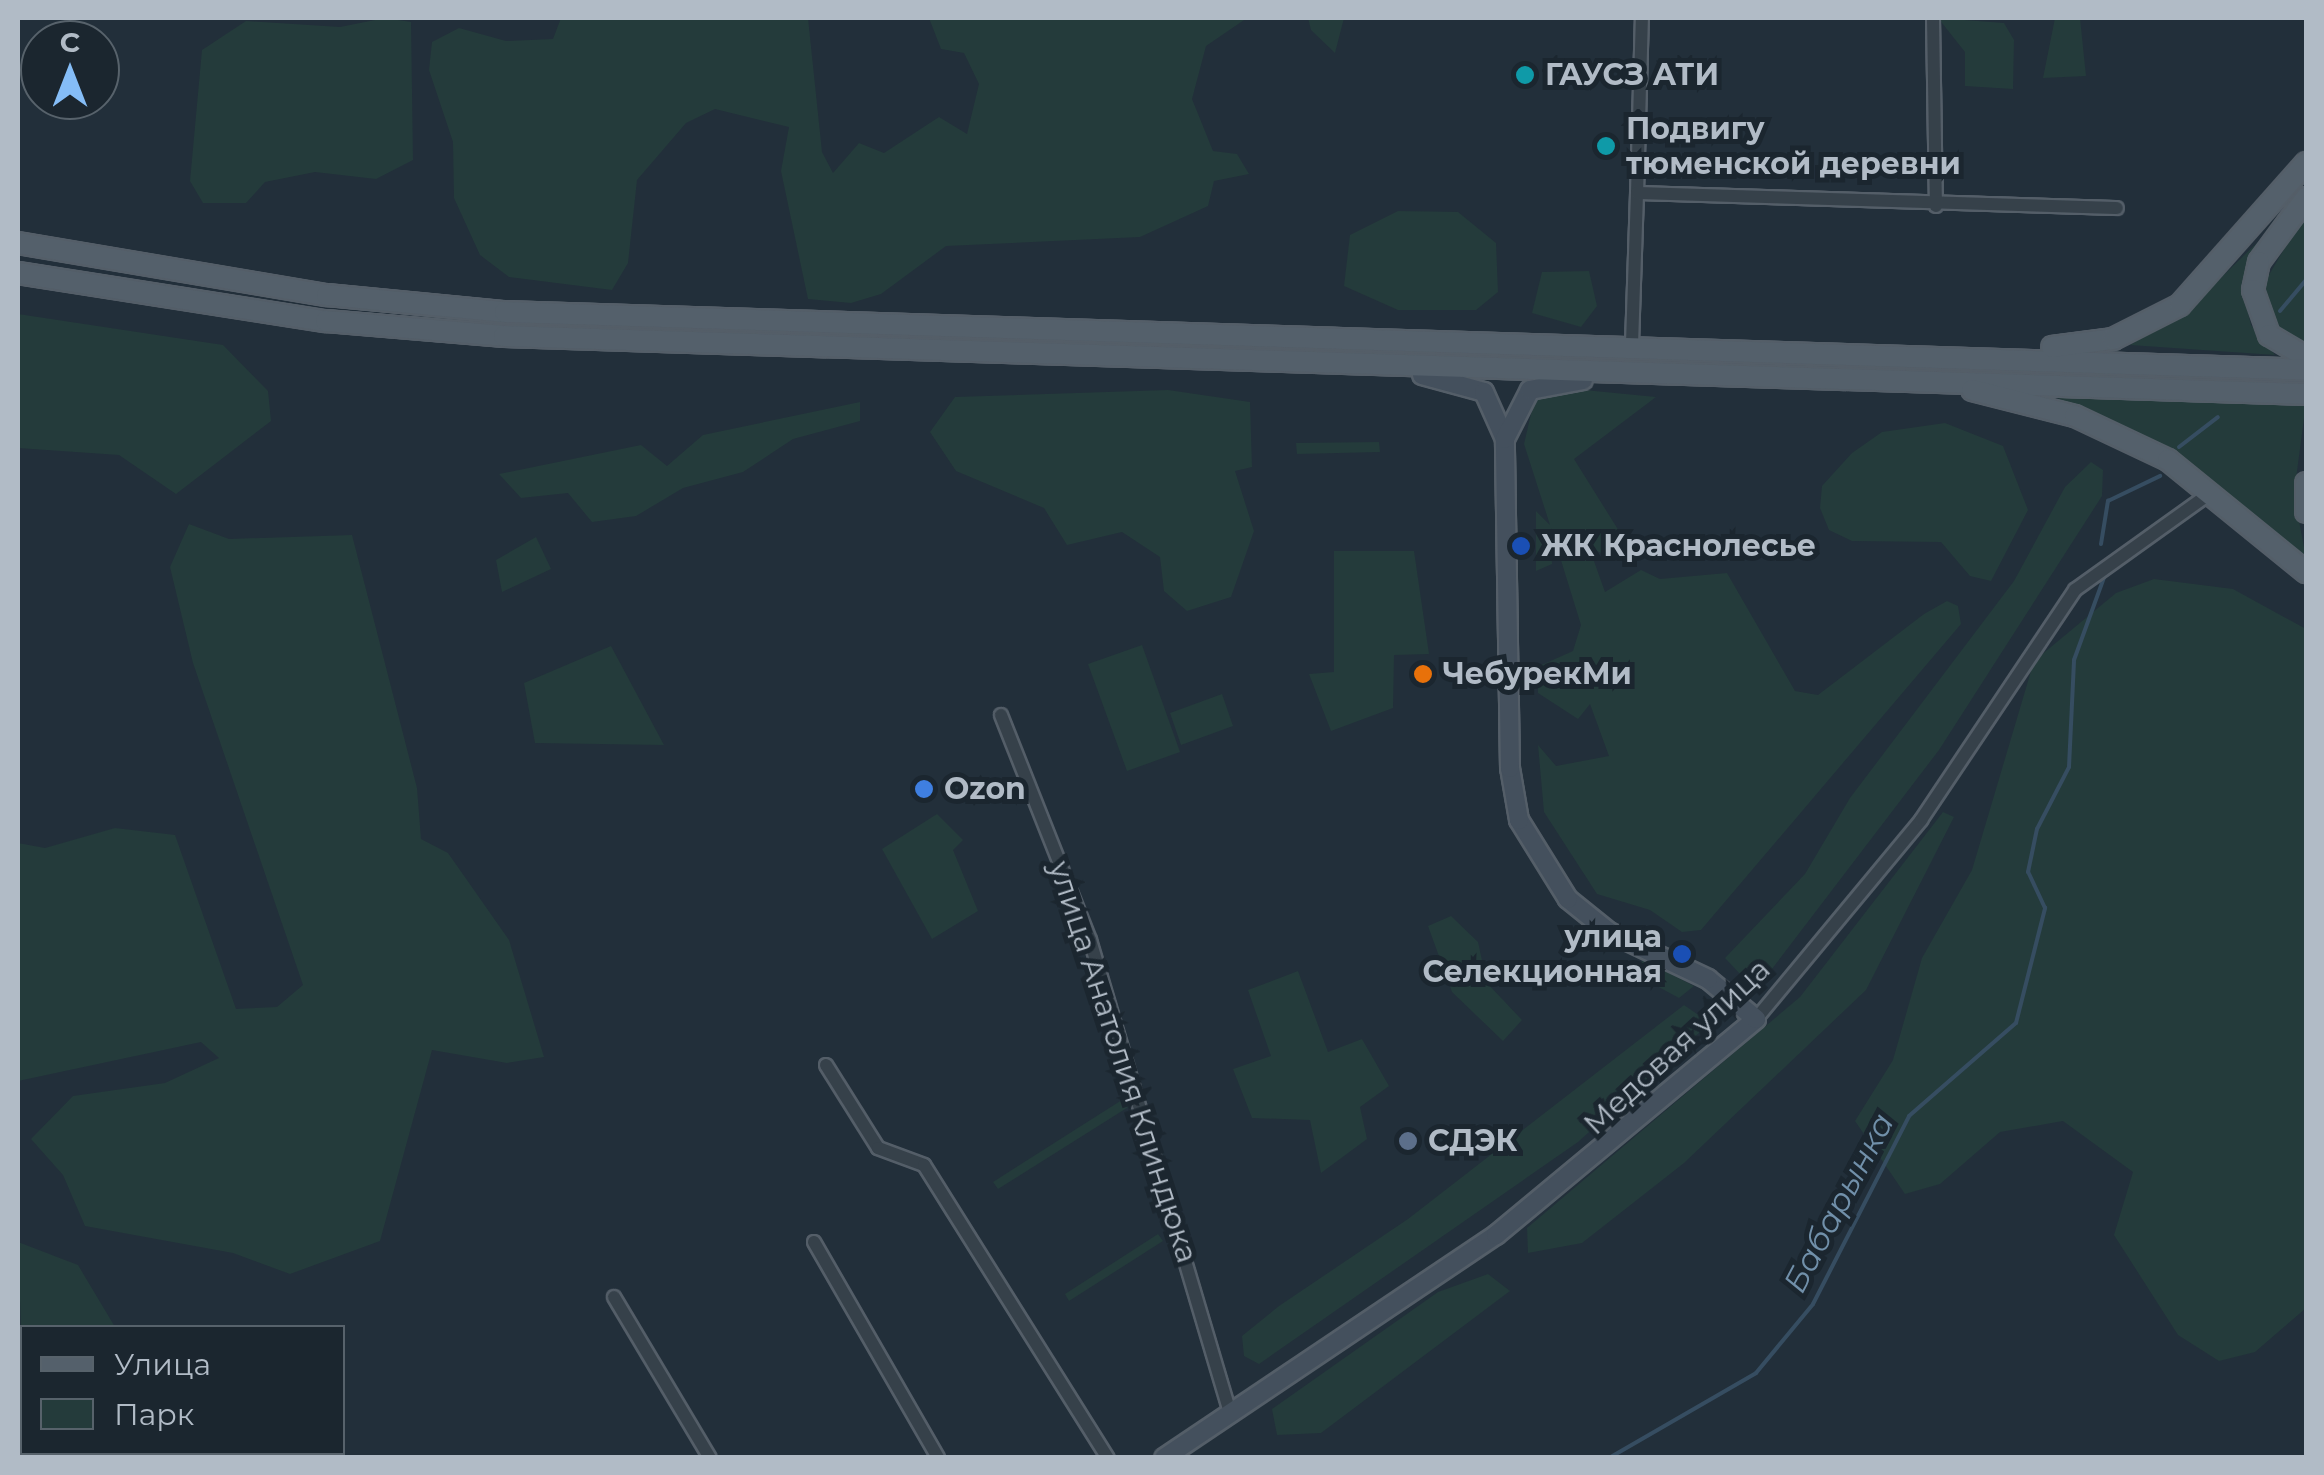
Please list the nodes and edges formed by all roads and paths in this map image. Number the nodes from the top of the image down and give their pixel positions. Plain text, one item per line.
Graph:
1 (1642, 18) edge
2 (1933, 18) edge
3 (2306, 163) edge
4 (1638, 193) junction
5 (2306, 198) edge
6 (1936, 206) junction
7 (2117, 208) dead end
8 (18, 243) edge
9 (18, 273) edge
10 (1632, 344) junction
11 (1799, 348) junction
12 (1098, 352) junction
13 (2306, 357) edge
14 (2306, 370) edge
15 (1772, 371) junction
16 (2306, 394) edge
17 (1505, 438) junction
18 (2306, 482) edge
19 (2212, 492) junction
20 (2306, 512) edge
21 (2306, 572) edge
22 (1001, 715) dead end
23 (1756, 1018) junction
24 (826, 1064) dead end
25 (814, 1242) dead end
26 (614, 1297) dead end
27 (1230, 1414) junction
28 (710, 1458) edge
29 (938, 1458) edge
30 (1108, 1458) edge
31 (1164, 1458) edge

1 - 4 street
2 - 6 street
3 - 11 main road
4 - 6 street
4 - 10 street
5 - 13 main road
6 - 7 street
8 - 10 main road
9 - 12 main road
10 - 11 main road
11 - 14 main road
12 - 15 main road
12 - 17 street
15 - 16 main road
15 - 17 street
15 - 19 main road
17 - 23 street
18 - 20 main road
19 - 21 main road
19 - 23 street, Медовая улица
22 - 27 street, улица Анатолия Клиндюка
23 - 27 street, Медовая улица
24 - 30 street
25 - 29 street
26 - 28 street
27 - 31 street, Медовая улица

